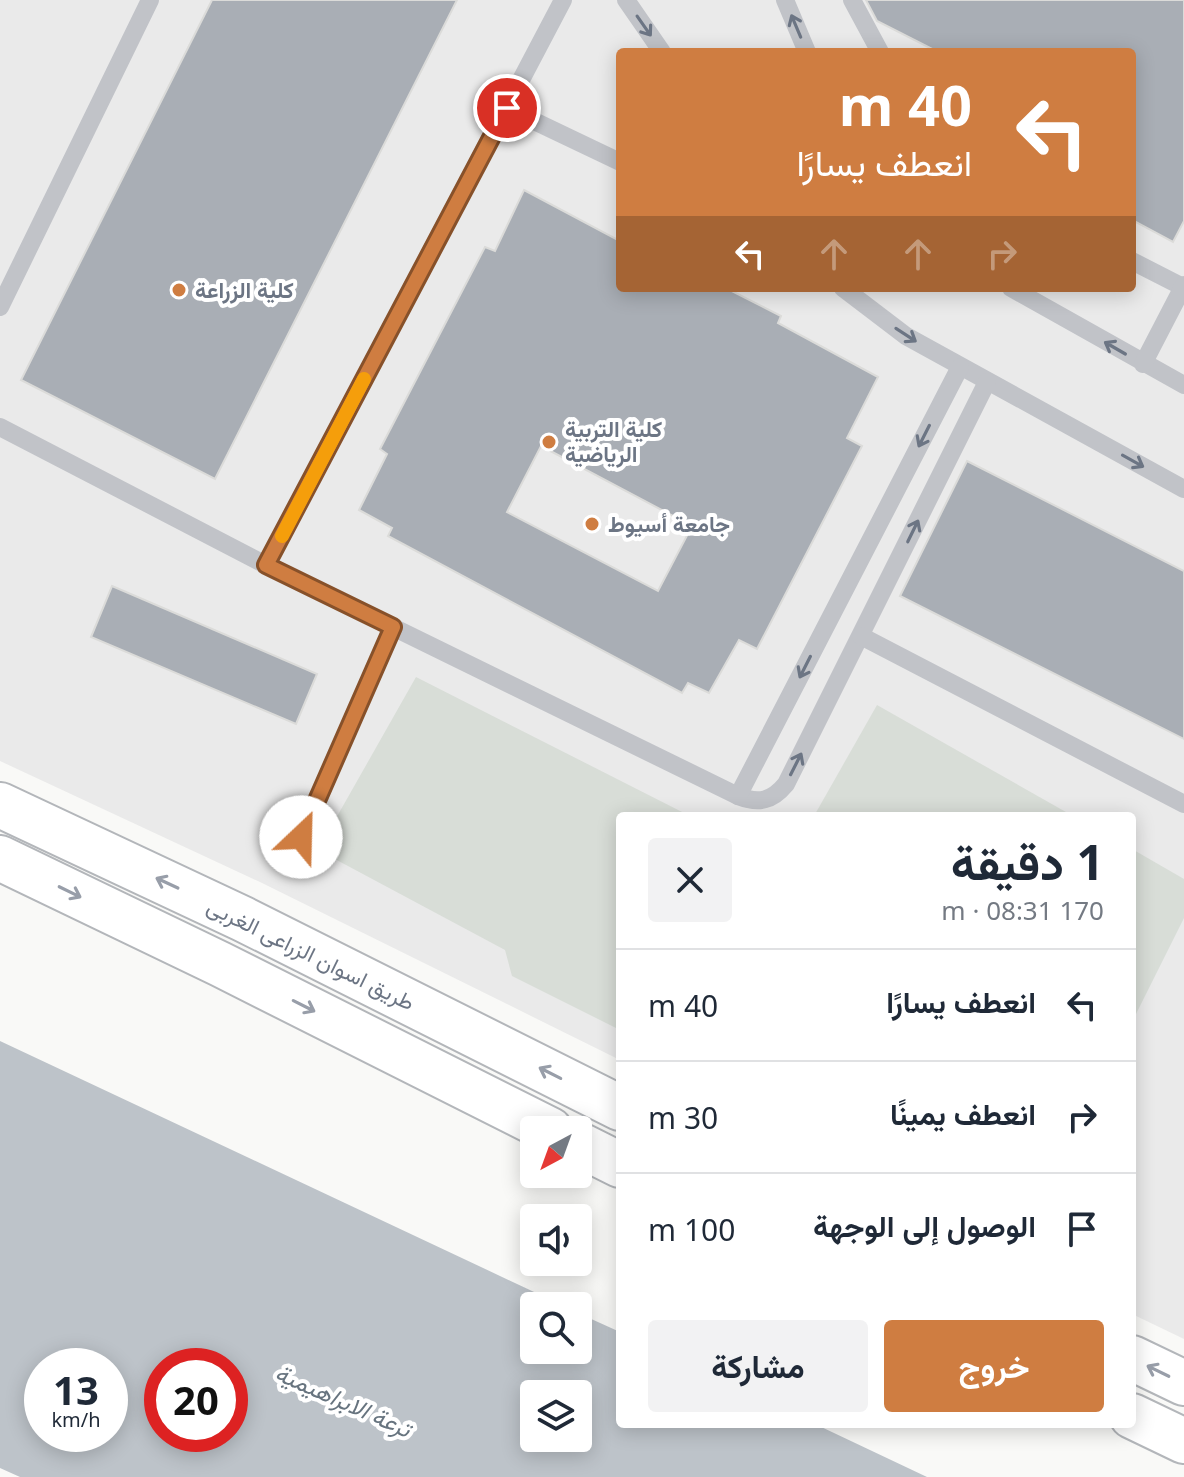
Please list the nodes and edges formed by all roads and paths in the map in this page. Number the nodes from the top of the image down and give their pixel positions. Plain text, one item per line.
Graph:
1 (150, 0) edge
2 (563, 0) edge
3 (626, 0) edge
4 (785, 0) edge
5 (852, 0) edge
6 (659, 48) edge
7 (805, 48) edge
8 (878, 48) edge
9 (507, 108) junction
10 (616, 160) edge
11 (1136, 263) edge
12 (1183, 286) edge
13 (848, 292) edge
14 (1018, 292) edge
15 (0, 307) edge
16 (1143, 364) junction
17 (960, 367) junction
18 (987, 382) junction
19 (1184, 385) edge
20 (0, 427) edge
21 (1184, 489) edge
22 (266, 565) junction
23 (393, 627) junction
24 (861, 636) junction
25 (738, 796) junction
26 (1184, 804) edge
27 (0, 805) edge
28 (301, 837) dead end
29 (0, 858) edge
30 (616, 1106) edge
31 (522, 1116) edge
32 (592, 1151) edge
33 (616, 1163) edge
34 (1136, 1360) edge
35 (1184, 1383) edge
36 (1136, 1418) edge
37 (1184, 1441) edge

1 - 15 lane
2 - 9 lane
3 -> 6 lane
7 -> 4 lane
5 - 8 lane
9 - 10 lane
9 - 22 lane
11 - 12 lane
12 - 16 lane
13 -> 17 lane
16 -> 14 lane
16 - 19 lane
17 - 18 lane
17 -> 25 lane
18 -> 21 lane
24 -> 18 lane
20 - 22 lane
22 - 23 lane
23 - 25 lane
23 - 28 lane
25 -> 24 lane
24 - 26 lane
30 -> 27 main road, طريق اسوان الزراعى الغربى
29 -> 31 main road
32 - 33 main road
35 -> 34 main road
36 - 37 main road

